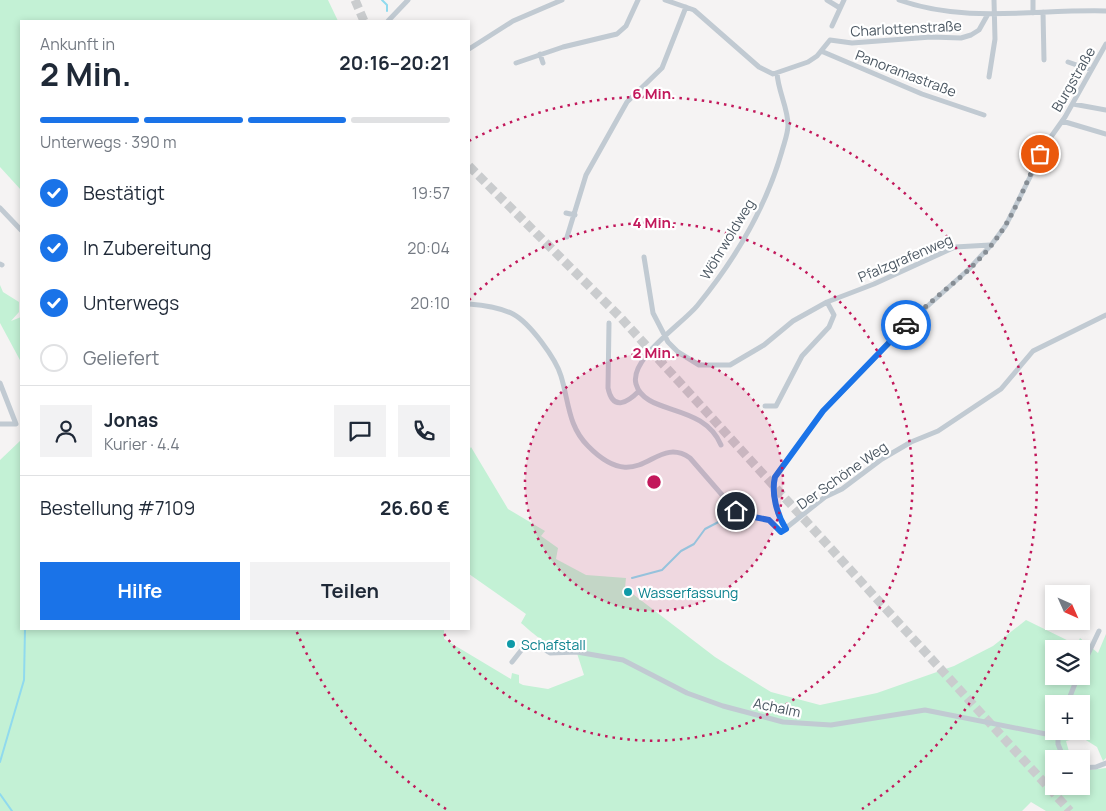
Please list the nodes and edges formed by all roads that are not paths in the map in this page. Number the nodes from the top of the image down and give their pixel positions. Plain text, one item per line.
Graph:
1 (408, 0) edge
2 (562, 0) edge
3 (638, 0) edge
4 (664, 0) edge
5 (827, 0) edge
6 (844, 0) edge
7 (899, 0) edge
8 (925, 0) edge
9 (994, 0) edge
10 (1033, 0) edge
11 (686, 7) junction
12 (840, 8) junction
13 (924, 8) junction
14 (1106, 11) edge
15 (1043, 12) junction
16 (1033, 13) junction
17 (988, 14) junction
18 (994, 14) junction
19 (388, 20) edge
20 (832, 26) dead end
21 (1106, 44) edge
22 (470, 48) edge
23 (821, 51) junction
24 (540, 54) junction
25 (1044, 60) dead end
26 (1068, 62) dead end
27 (516, 63) dead end
28 (543, 63) dead end
29 (1092, 70) junction
30 (777, 73) junction
31 (989, 77) dead end
32 (1073, 104) junction
33 (1106, 110) edge
34 (984, 114) dead end
35 (1062, 121) junction
36 (1106, 134) edge
37 (0, 208) edge
38 (566, 213) dead end
39 (575, 215) junction
40 (20, 229) edge
41 (567, 237) dead end
42 (992, 244) junction
43 (644, 257) dead end
44 (827, 302) junction
45 (470, 304) edge
46 (1106, 315) edge
47 (609, 323) dead end
48 (664, 338) junction
49 (0, 383) edge
50 (640, 391) junction
51 (765, 406) dead end
52 (0, 424) edge
53 (721, 445) dead end
54 (786, 529) junction
55 (1099, 631) dead end
56 (1090, 650) edge
57 (512, 662) dead end
58 (1045, 732) edge
59 (1106, 763) edge
60 (1090, 767) edge

1 - 19 street
2 - 22 street
3 - 24 street
4 - 11 street
5 - 12 street, Charlottenstraße
6 - 12 street
7 - 13 street, Charlottenstraße
8 - 13 street
9 - 18 street
10 - 16 street
11 - 30 street
11 - 39 street
12 - 20 street
13 - 17 street, Charlottenstraße
14 - 15 street, Charlottenstraße
15 - 16 street, Charlottenstraße
15 - 25 street
16 - 18 street, Charlottenstraße
17 - 18 street, Charlottenstraße
17 - 23 street, Charlottenstraße
18 - 31 street
21 - 29 street, Burgstraße
23 - 30 street
23 - 34 street, Panoramastraße
24 - 27 street
24 - 28 street
26 - 29 street
29 - 32 street, Burgstraße
30 - 48 street, Wöhrwoldweg
32 - 33 street
32 - 35 street, Burgstraße
35 - 36 street
35 - 42 street, Burgstraße
37 - 40 street
38 - 39 street
39 - 41 street
42 - 44 street, Pfalzgrafenweg
42 - 54 street, Burgstraße
43 - 48 street, Pfalzgrafenweg
44 - 48 street, Pfalzgrafenweg
44 - 51 street
45 - 54 street
46 - 54 street, Der Schöne Weg
47 - 50 street
48 - 50 street, Wöhrwoldweg
49 - 52 street
50 - 53 street
55 - 56 street
57 - 58 street, Achalm
59 - 60 street

